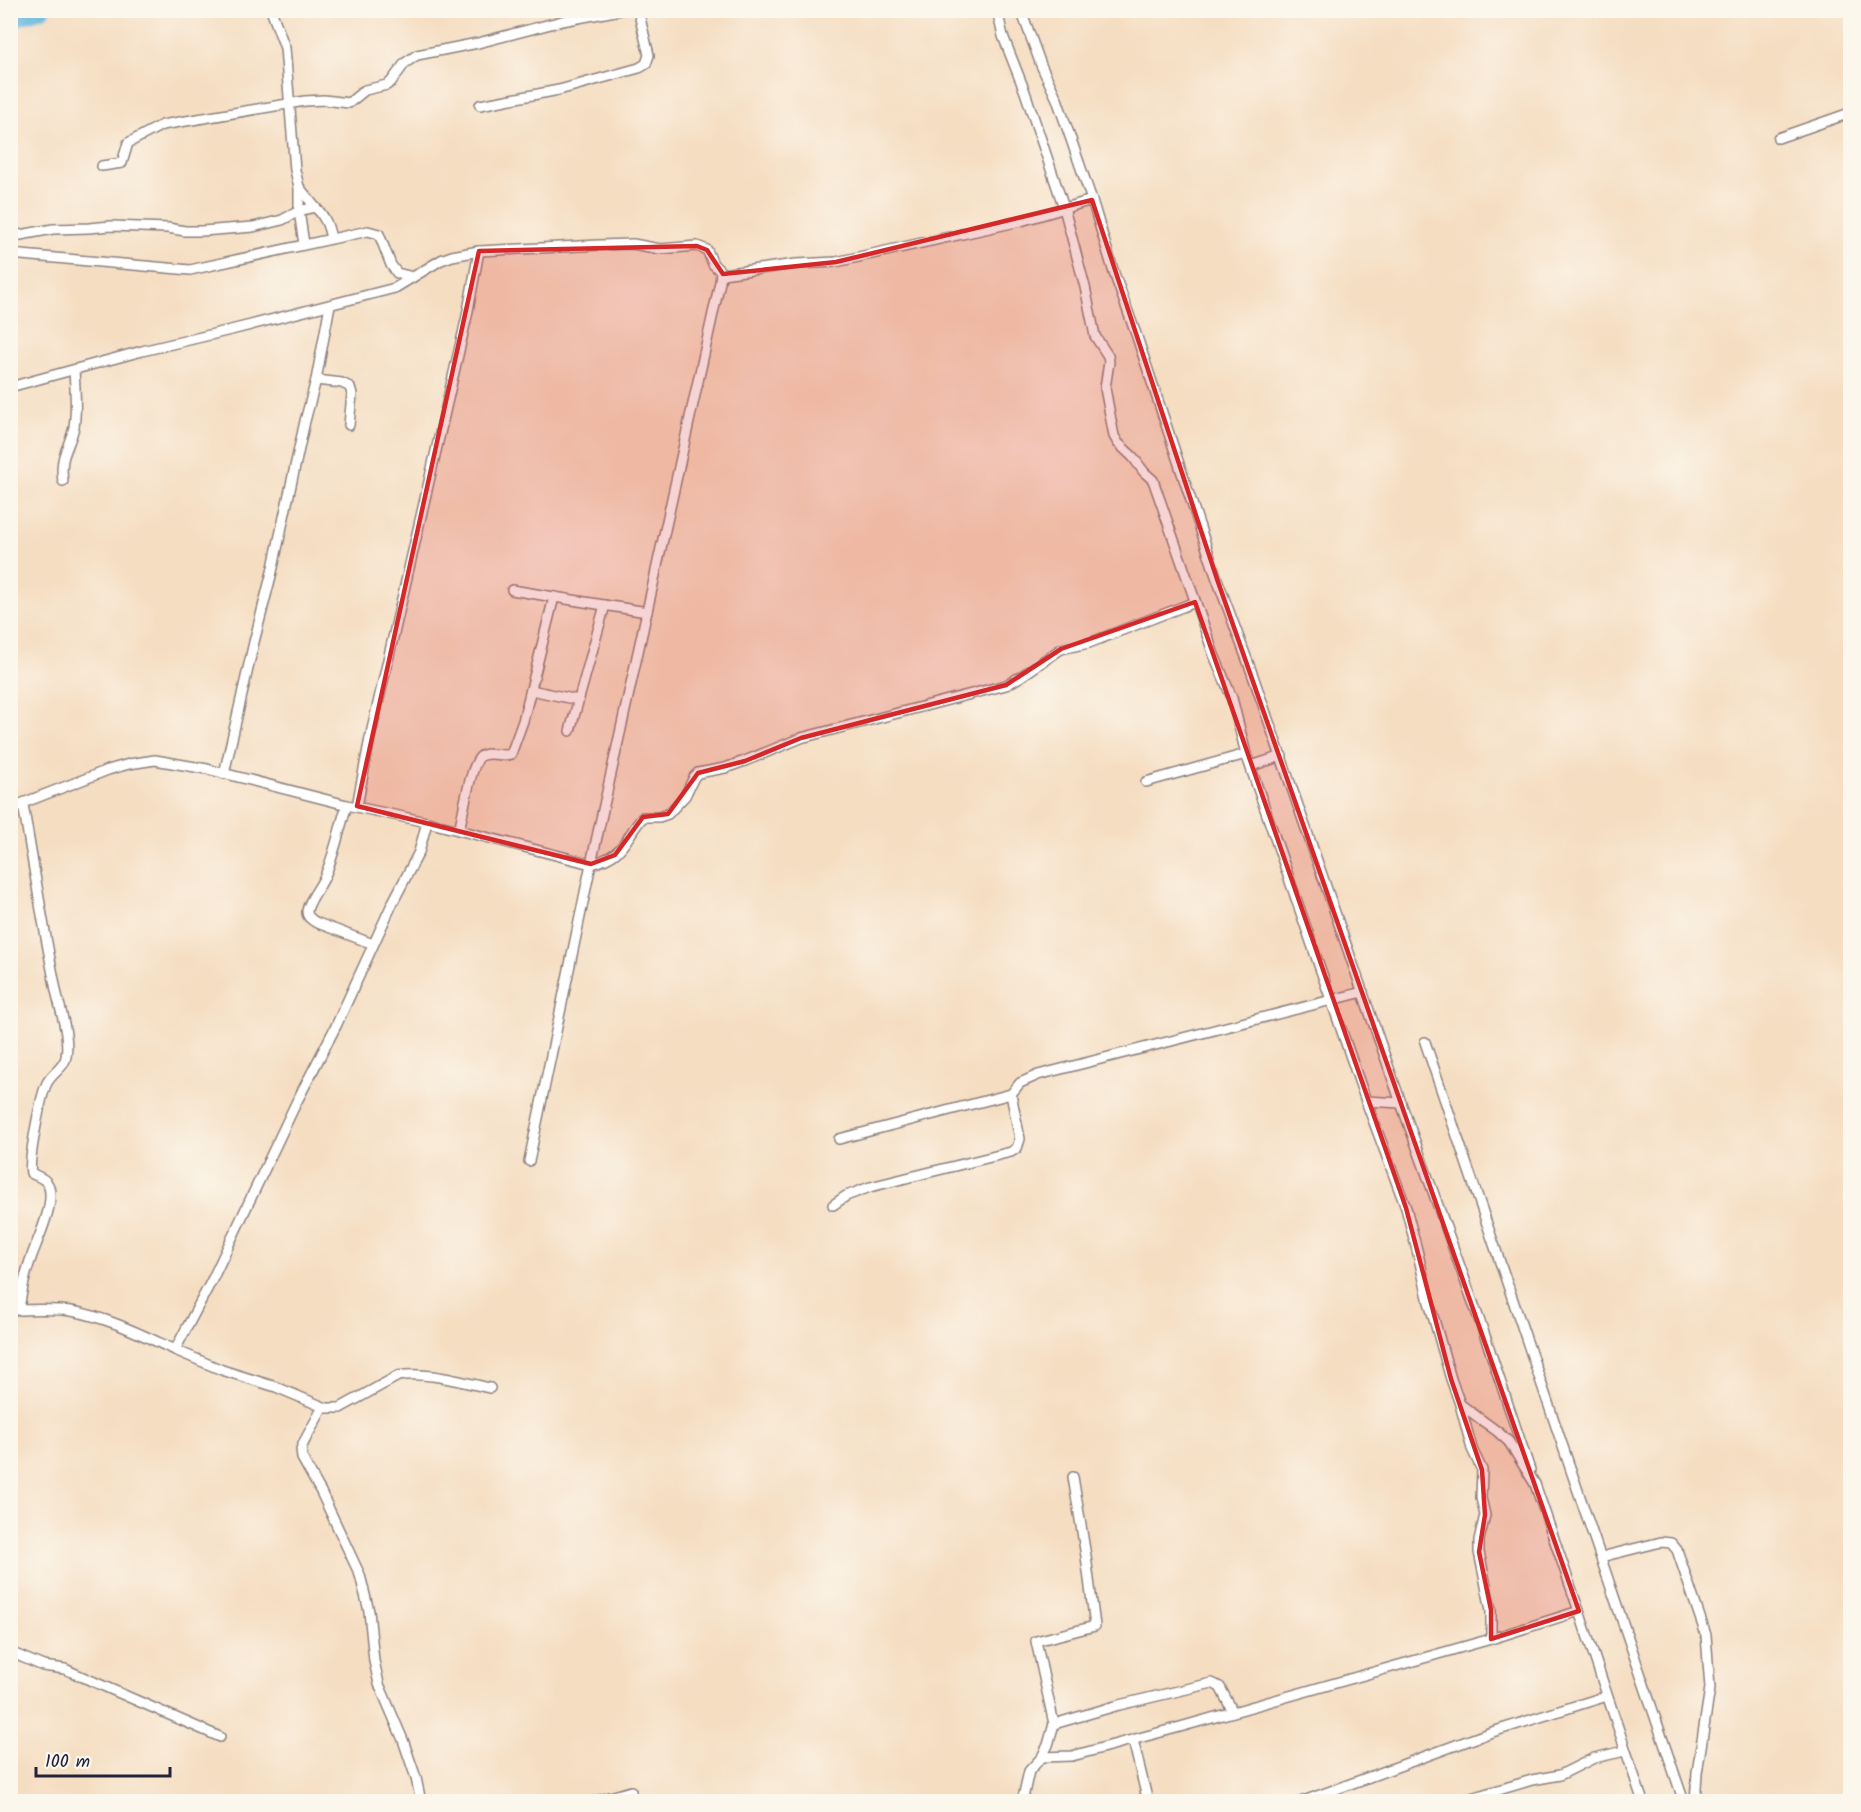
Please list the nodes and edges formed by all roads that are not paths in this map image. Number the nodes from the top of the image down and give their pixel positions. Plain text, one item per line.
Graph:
1 (271, 10) edge
2 (620, 10) edge
3 (638, 10) edge
4 (997, 10) edge
5 (1022, 10) edge
6 (290, 103) junction
7 (480, 105) dead end
8 (1851, 113) edge
9 (1778, 138) dead end
10 (102, 166) dead end
11 (298, 187) junction
12 (1092, 200) junction
13 (315, 207) junction
14 (1064, 208) junction
15 (299, 211) junction
16 (331, 238) junction
17 (10, 240) edge
18 (304, 244) junction
19 (479, 251) junction
20 (10, 254) edge
21 (397, 273) junction
22 (722, 274) junction
23 (413, 277) junction
24 (395, 288) junction
25 (330, 305) junction
26 (74, 370) junction
27 (316, 380) junction
28 (10, 387) edge
29 (350, 425) dead end
30 (63, 481) dead end
31 (512, 590) dead end
32 (554, 597) junction
33 (1195, 602) junction
34 (605, 605) junction
35 (647, 612) junction
36 (531, 690) junction
37 (578, 700) junction
38 (570, 731) dead end
39 (1246, 754) junction
40 (1282, 756) junction
41 (1251, 766) junction
42 (224, 774) junction
43 (1146, 782) dead end
44 (23, 804) junction
45 (352, 806) junction
46 (10, 808) edge
47 (427, 822) junction
48 (459, 830) junction
49 (591, 864) junction
50 (373, 944) junction
51 (1363, 992) junction
52 (1330, 1000) junction
53 (1425, 1042) dead end
54 (1011, 1094) junction
55 (1366, 1101) junction
56 (1401, 1103) junction
57 (840, 1139) dead end
58 (529, 1161) dead end
59 (833, 1205) dead end
60 (15, 1310) edge
61 (175, 1350) junction
62 (489, 1388) dead end
63 (1460, 1404) junction
64 (323, 1407) junction
65 (1073, 1477) dead end
66 (1535, 1484) junction
67 (1601, 1557) junction
68 (1580, 1611) junction
69 (1491, 1639) junction
70 (10, 1652) edge
71 (1607, 1696) junction
72 (1233, 1712) junction
73 (1054, 1724) junction
74 (220, 1737) dead end
75 (1133, 1740) junction
76 (1625, 1750) junction
77 (1042, 1757) junction
78 (631, 1791) dead end
79 (1148, 1800) edge
80 (421, 1802) edge
81 (593, 1802) edge
82 (1022, 1802) edge
83 (1135, 1802) edge
84 (1301, 1802) edge
85 (1458, 1802) edge
86 (1643, 1802) edge
87 (1684, 1802) edge
88 (1695, 1802) edge

1 - 6 street
2 - 6 street
3 - 7 street
4 - 14 street
5 - 12 street
6 - 10 street
6 - 11 street
8 - 9 street
11 - 13 street
11 - 15 street
12 - 14 street
12 - 40 street
13 - 15 street
13 - 16 street
14 - 22 street
14 - 33 street
15 - 17 street
15 - 18 street
16 - 18 street
16 - 21 street
18 - 20 street
19 - 22 street
19 - 23 street
19 - 45 street
21 - 23 street
21 - 24 street
22 - 35 street
23 - 24 street
24 - 25 street
25 - 26 street
25 - 27 street
26 - 28 street
26 - 30 street
27 - 29 street
27 - 42 street
31 - 32 street
32 - 34 street
32 - 36 street
33 - 39 street
33 - 49 street
34 - 35 street
34 - 37 street
35 - 49 street
36 - 37 street
36 - 48 street
37 - 38 street
39 - 41 street
39 - 43 street
40 - 41 street
40 - 51 street
41 - 52 street
42 - 44 street
42 - 45 street
44 - 46 street
44 - 60 street
45 - 47 street
45 - 50 street
47 - 48 street
47 - 50 street
48 - 49 street
49 - 58 street
50 - 61 street
51 - 52 street
51 - 56 street
52 - 54 street
52 - 55 street
53 - 67 street
54 - 57 street
54 - 59 street
55 - 56 street
55 - 63 street
56 - 66 street
60 - 61 street
61 - 64 street
62 - 64 street
63 - 66 street
63 - 69 street
64 - 80 street
65 - 73 street
66 - 68 street
67 - 87 street
67 - 88 street
68 - 69 street
68 - 71 street
69 - 72 street
70 - 74 street
71 - 76 street
71 - 84 street
72 - 73 street
72 - 75 street
73 - 77 street
75 - 77 street
75 - 79 street
76 - 85 street
76 - 86 street
77 - 82 street
78 - 81 street
79 - 83 street

